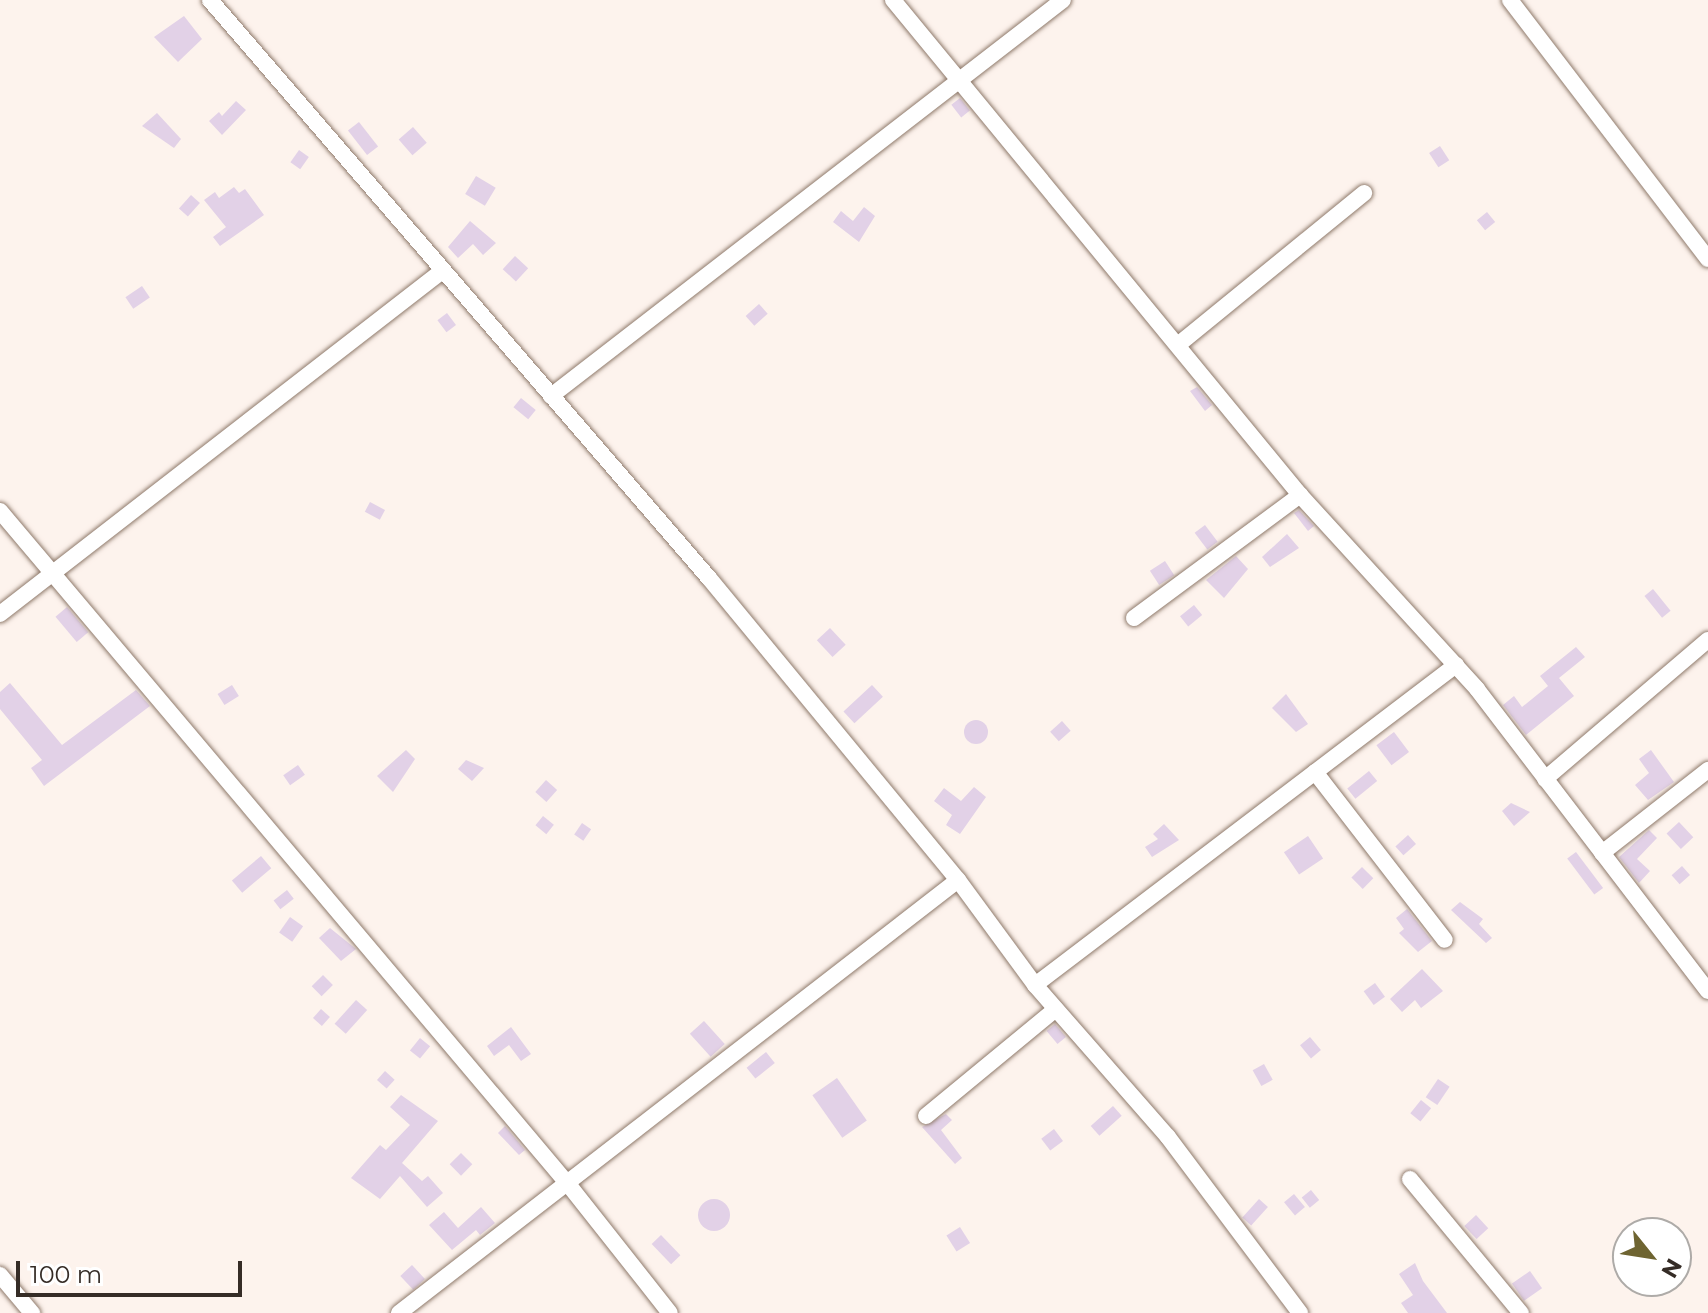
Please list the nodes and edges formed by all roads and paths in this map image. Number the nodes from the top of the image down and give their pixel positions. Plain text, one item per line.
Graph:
1 (210, 0) edge
2 (893, 0) edge
3 (1063, 0) edge
4 (1510, 0) edge
5 (961, 80) junction
6 (1364, 193) dead end
7 (1708, 259) edge
8 (442, 271) junction
9 (1179, 344) junction
10 (551, 396) junction
11 (1300, 495) junction
12 (0, 511) edge
13 (53, 573) junction
14 (0, 614) edge
15 (1134, 618) dead end
16 (1708, 640) edge
17 (1456, 665) junction
18 (1708, 770) edge
19 (1315, 772) junction
20 (1545, 779) junction
21 (1602, 853) junction
22 (958, 880) junction
23 (1445, 940) dead end
24 (1035, 985) junction
25 (1708, 991) edge
26 (1056, 1009) junction
27 (926, 1116) dead end
28 (1410, 1179) dead end
29 (568, 1184) junction
30 (0, 1275) edge
31 (32, 1313) edge
32 (399, 1313) edge
33 (670, 1313) edge
34 (1300, 1313) edge
35 (1521, 1313) edge

1 - 8 street
2 - 5 street
3 - 5 street
4 - 7 street
5 - 9 street
5 - 10 street
6 - 9 street
8 - 10 street
8 - 13 street
9 - 11 street
10 - 22 street
11 - 15 street
11 - 17 street
12 - 13 street
13 - 14 street
13 - 29 street
16 - 20 street
17 - 19 street
17 - 20 street
18 - 21 street
19 - 23 street
19 - 24 street
20 - 21 street
21 - 25 street
22 - 24 street
22 - 29 street
24 - 26 street
26 - 27 street
26 - 34 street
28 - 35 street
29 - 32 street
29 - 33 street
30 - 31 street

